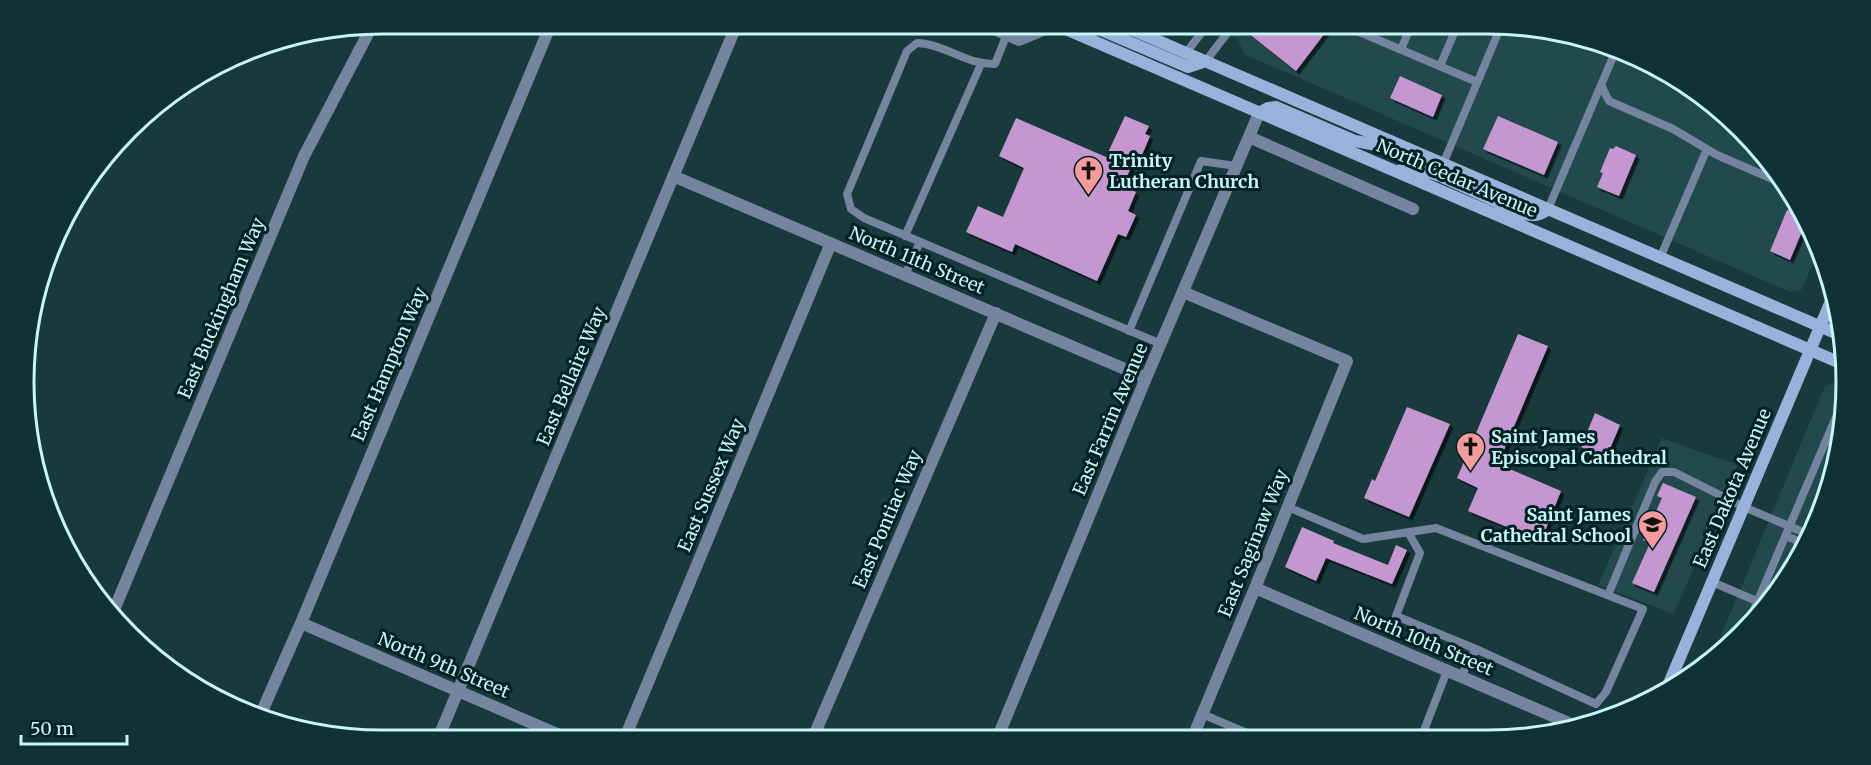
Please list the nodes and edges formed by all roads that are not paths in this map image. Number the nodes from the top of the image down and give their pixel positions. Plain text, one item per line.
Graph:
1 (547, 34) edge
2 (733, 34) edge
3 (1006, 34) edge
4 (1023, 34) edge
5 (1079, 34) edge
6 (1110, 34) edge
7 (1142, 34) edge
8 (1200, 34) edge
9 (1226, 34) edge
10 (1369, 34) edge
11 (1408, 34) edge
12 (1454, 34) edge
13 (1498, 34) edge
14 (367, 35) edge
15 (1013, 37) junction
16 (1401, 49) junction
17 (1186, 53) junction
18 (1613, 58) edge
19 (1206, 61) junction
20 (981, 64) junction
21 (1440, 66) junction
22 (1477, 82) junction
23 (1601, 85) junction
24 (1259, 113) junction
25 (1249, 137) junction
26 (1391, 141) junction
27 (1707, 149) junction
28 (1443, 164) junction
29 (1236, 166) junction
30 (1396, 172) junction
31 (673, 176) junction
32 (1770, 178) edge
33 (1413, 209) dead end
34 (1548, 209) junction
35 (905, 236) junction
36 (920, 242) junction
37 (831, 243) junction
38 (1660, 258) junction
39 (905, 274) junction
40 (1183, 292) junction
41 (1828, 307) edge
42 (996, 313) junction
43 (1820, 327) junction
44 (1129, 331) junction
45 (1833, 332) edge
46 (1161, 344) junction
47 (1810, 349) junction
48 (1836, 361) edge
49 (1146, 378) junction
50 (1835, 420) edge
51 (1288, 507) junction
52 (1744, 507) junction
53 (1790, 526) junction
54 (1408, 532) junction
55 (1803, 532) edge
56 (1786, 536) junction
57 (1798, 541) edge
58 (1712, 582) junction
59 (1256, 588) junction
60 (1766, 593) edge
61 (1608, 595) junction
62 (1758, 602) edge
63 (116, 606) edge
64 (301, 623) junction
65 (1476, 649) junction
66 (1447, 671) junction
67 (1461, 676) junction
68 (1671, 679) edge
69 (459, 690) junction
70 (263, 709) edge
71 (1202, 714) junction
72 (1562, 723) edge
73 (442, 730) edge
74 (548, 730) edge
75 (628, 730) edge
76 (816, 730) edge
77 (1001, 730) edge
78 (1195, 730) edge
79 (1240, 730) edge
80 (1424, 730) edge

1 - 64 street, East Hampton Way
2 - 31 street, East Bellaire Way
3 - 15 street
4 - 15 street
5 - 24 main road, North Cedar Avenue
6 - 19 main road
7 - 17 main road, North Cedar Avenue
8 - 17 lane
9 - 19 lane
10 - 16 lane
11 - 16 lane
12 - 21 lane
13 - 22 lane
14 - 63 street, East Buckingham Way
15 - 20 lane
16 - 21 lane
17 - 19 main road, North Cedar Avenue
18 - 23 lane
19 - 26 main road, North Cedar Avenue
20 - 35 lane
20 - 35 lane
21 - 22 lane
22 - 28 lane
23 - 27 lane
23 - 34 lane
24 - 25 street, East Farrin Avenue
24 - 26 main road
24 - 30 main road, North Cedar Avenue
25 - 29 street, East Farrin Avenue
25 - 33 street
26 - 28 main road, North Cedar Avenue
27 - 32 lane
27 - 38 lane
28 - 34 main road, North Cedar Avenue
29 - 40 street, East Farrin Avenue
29 - 44 lane
30 - 34 main road
30 - 47 main road, North Cedar Avenue
31 - 37 street, North 11th Street
31 - 69 street, East Bellaire Way
34 - 38 main road, North Cedar Avenue
35 - 36 lane
36 - 39 lane
36 - 44 lane
37 - 39 street, North 11th Street
37 - 75 street, East Sussex Way
38 - 43 main road, North Cedar Avenue
39 - 42 street, North 11th Street
40 - 46 street, East Farrin Avenue
40 - 51 street, East Saginaw Way
41 - 43 main road, East Dakota Avenue
42 - 49 street, North 11th Street
42 - 76 street, East Pontiac Way
43 - 45 main road, North Cedar Avenue
43 - 47 main road, East Dakota Avenue
44 - 46 lane
46 - 49 street, East Farrin Avenue
47 - 48 main road, North Cedar Avenue
47 - 52 main road, East Dakota Avenue
49 - 77 street, East Farrin Avenue
50 - 53 lane
51 - 54 lane
51 - 59 street, East Saginaw Way
52 - 53 lane
52 - 58 main road, East Dakota Avenue
52 - 61 lane
53 - 55 lane
53 - 56 lane
54 - 61 lane
54 - 65 lane
56 - 57 lane
56 - 60 lane
58 - 62 lane
58 - 68 main road, East Dakota Avenue
59 - 66 street, North 10th Street
59 - 71 street, East Saginaw Way
61 - 65 lane
64 - 69 street, North 9th Street
64 - 70 street, East Hampton Way
65 - 67 lane
66 - 67 street, North 10th Street
66 - 80 lane
67 - 72 street, North 10th Street
69 - 73 street, East Bellaire Way
69 - 74 street, North 9th Street
71 - 78 street, East Saginaw Way
71 - 79 lane

